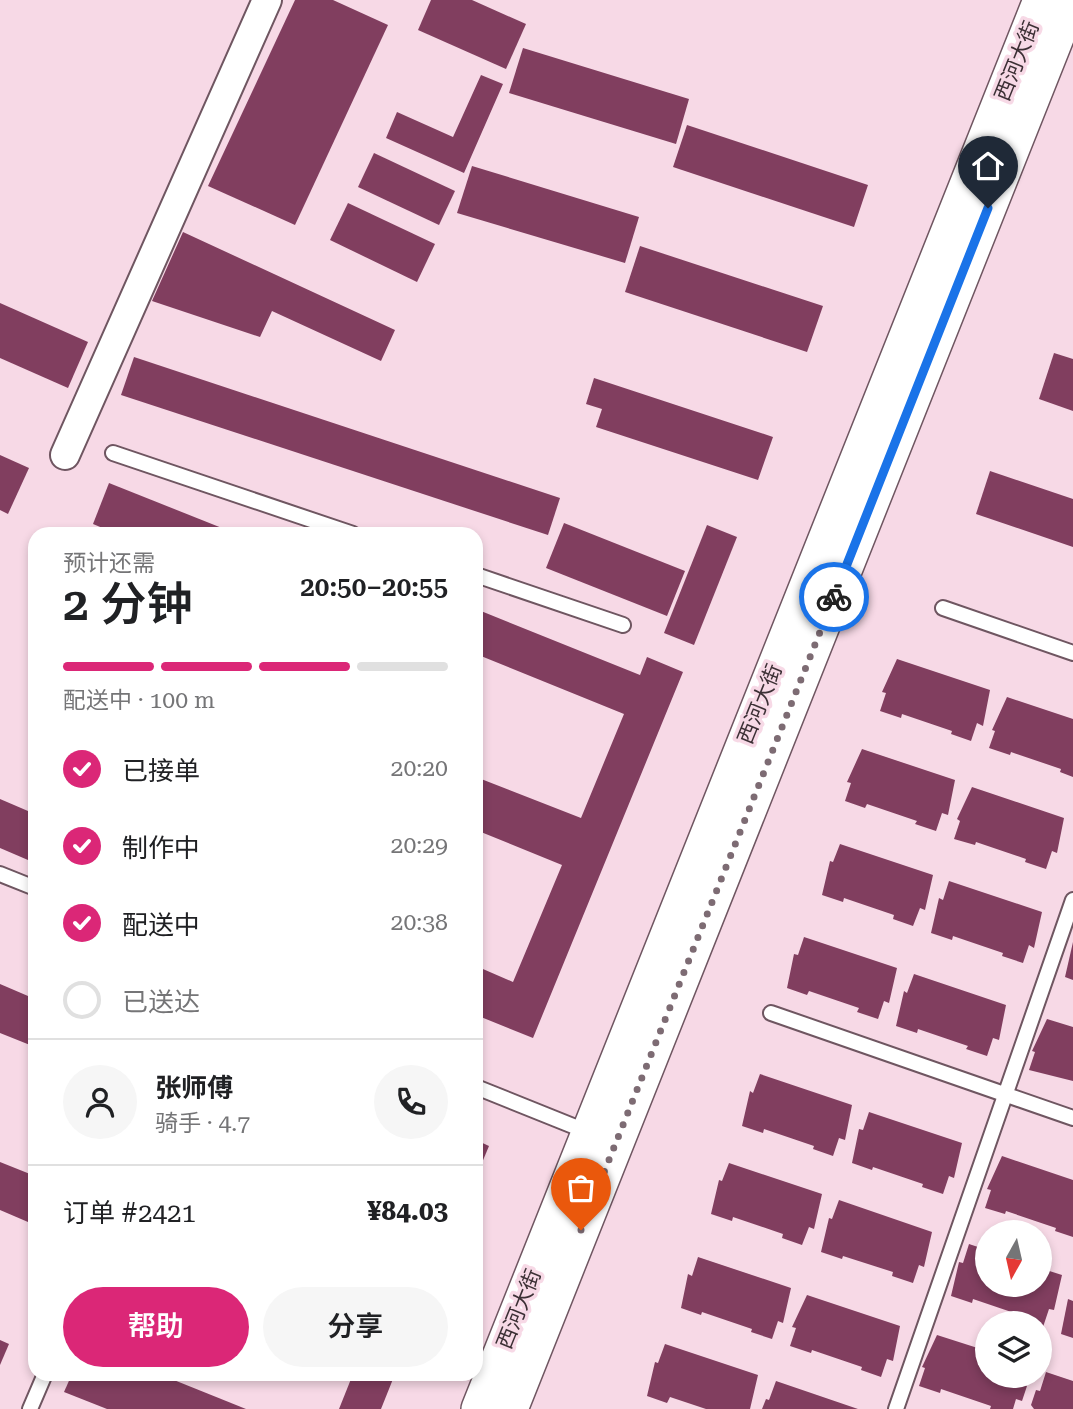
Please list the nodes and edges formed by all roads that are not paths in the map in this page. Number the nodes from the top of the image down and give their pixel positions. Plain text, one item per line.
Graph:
1 (267, 0) edge
2 (1063, 2) edge
3 (113, 453) dead end
4 (65, 455) dead end
5 (332, 527) edge
6 (483, 577) edge
7 (943, 608) dead end
8 (623, 625) dead end
9 (1073, 653) edge
10 (0, 874) edge
11 (28, 885) edge
12 (1073, 900) edge
13 (771, 1013) dead end
14 (483, 1090) edge
15 (1005, 1095) junction
16 (1073, 1118) edge
17 (589, 1133) junction
18 (42, 1381) edge
19 (30, 1409) edge
20 (479, 1409) edge
21 (510, 1409) edge
22 (896, 1409) edge

1 - 4 street
2 - 17 street, 西河大街
2 - 21 street, 西河大街
3 - 5 lane
6 - 8 lane
7 - 9 lane
10 - 11 lane
12 - 15 lane
13 - 15 lane
14 - 17 lane
15 - 16 lane
15 - 22 lane
17 - 20 street, 西河大街
18 - 19 lane

